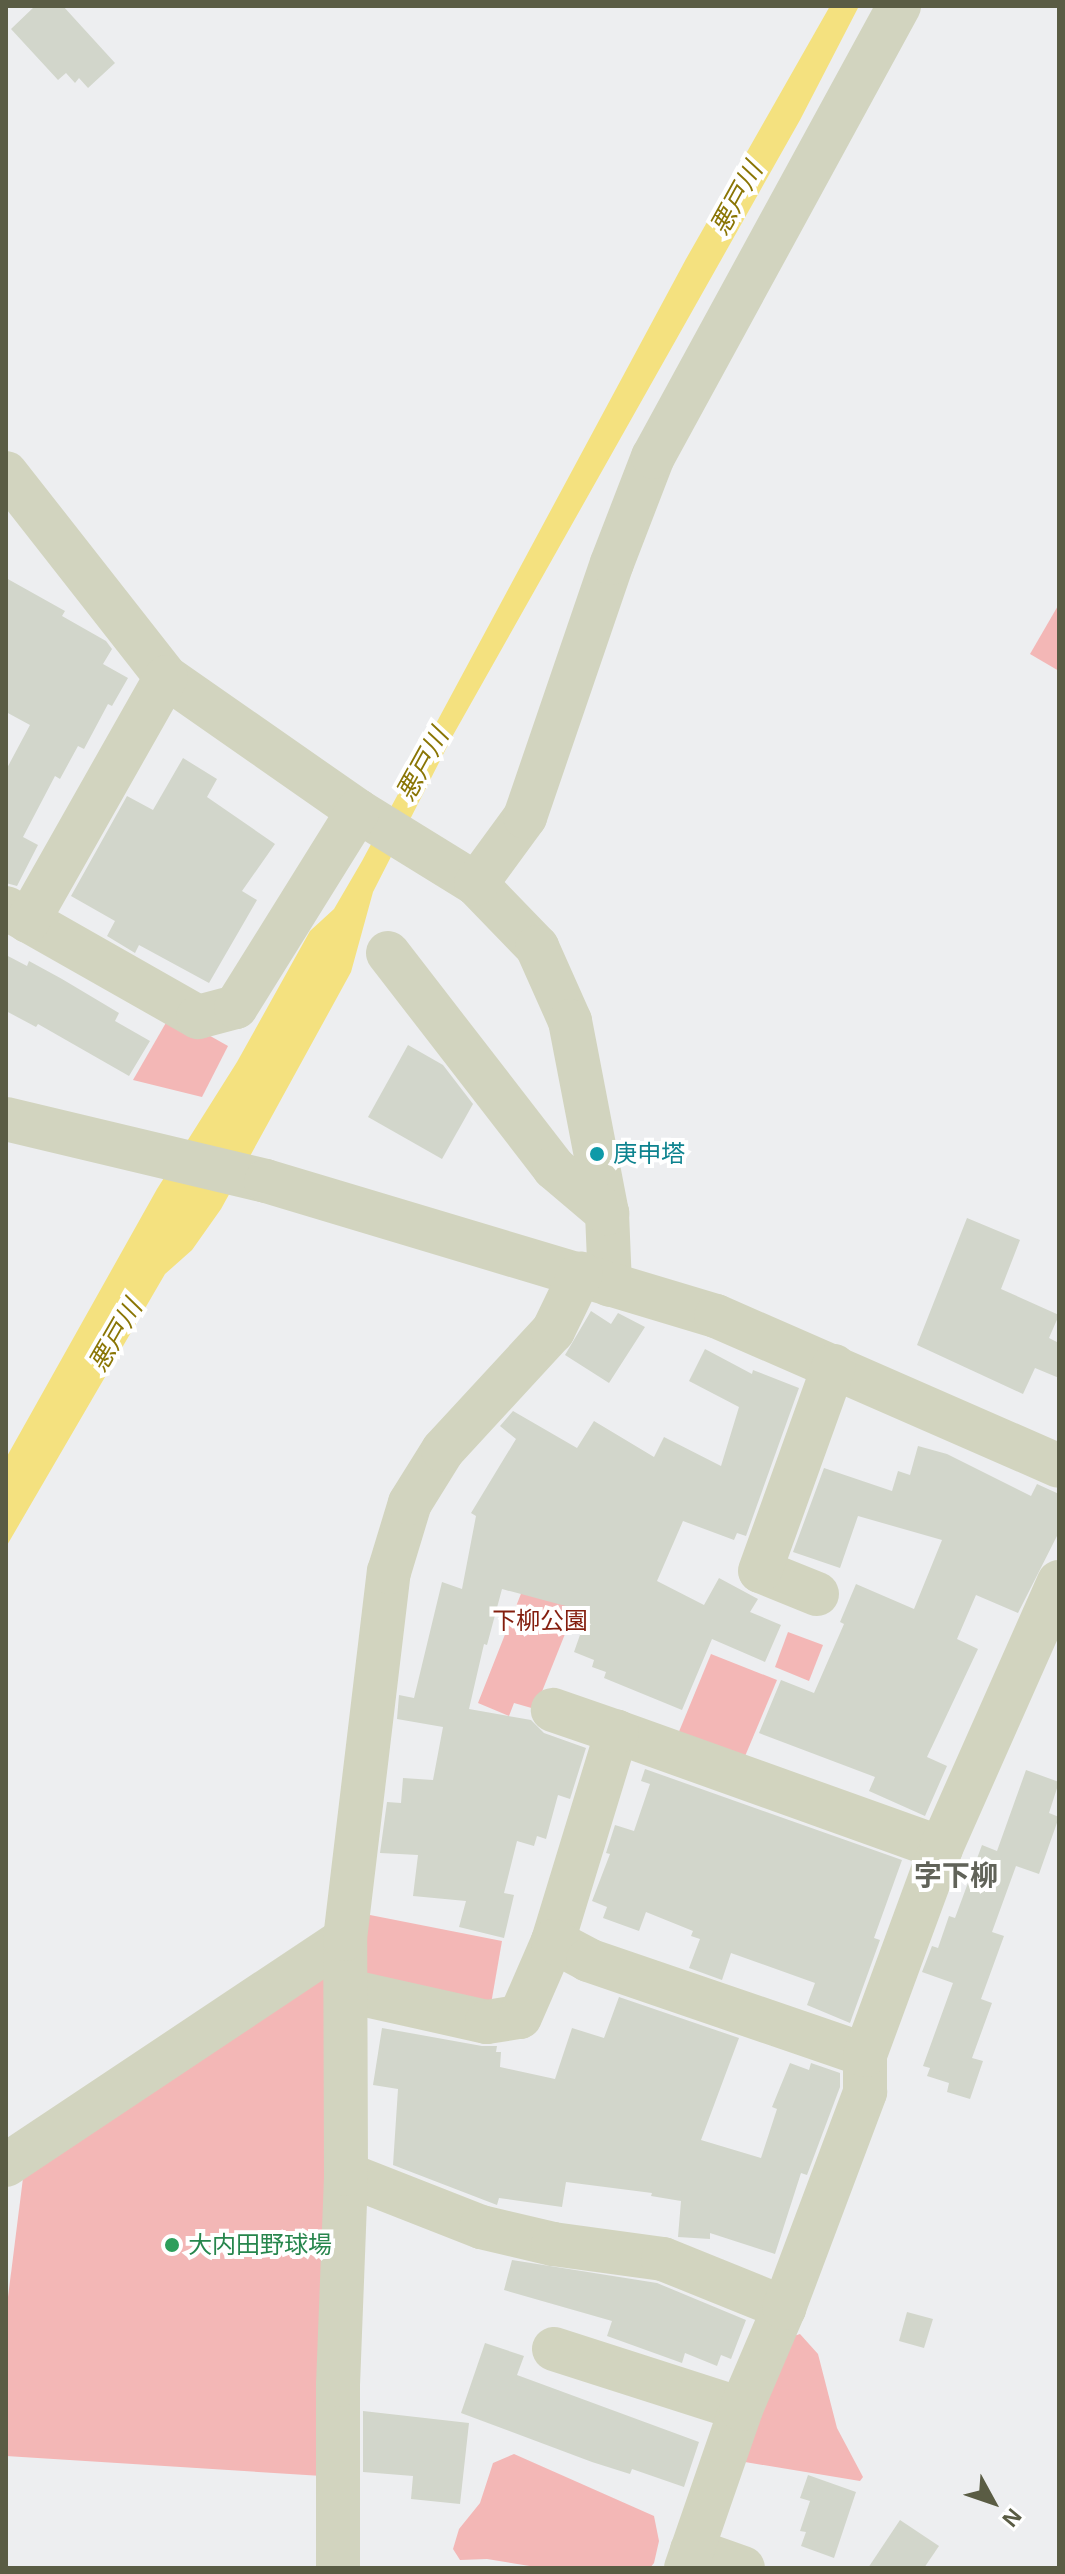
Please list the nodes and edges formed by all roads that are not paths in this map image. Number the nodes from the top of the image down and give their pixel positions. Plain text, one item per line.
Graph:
1 (899, 6) edge
2 (6, 473) edge
3 (166, 677) junction
4 (358, 811) junction
5 (476, 884) junction
6 (17, 914) edge
7 (388, 953) dead end
8 (6, 1119) edge
9 (607, 1213) junction
10 (595, 1279) junction
11 (834, 1366) junction
12 (1059, 1466) edge
13 (1059, 1582) edge
14 (817, 1594) dead end
15 (553, 1710) dead end
16 (617, 1732) junction
17 (941, 1848) junction
18 (345, 1939) junction
19 (553, 1941) junction
20 (348, 1991) junction
21 (865, 2055) junction
22 (6, 2165) edge
23 (346, 2174) junction
24 (784, 2308) junction
25 (554, 2349) dead end
26 (741, 2409) junction
27 (689, 2559) edge
28 (338, 2568) edge
29 (743, 2568) edge

1 - 5 street
2 - 3 street
3 - 4 street
3 - 6 street
4 - 5 street
4 - 6 street
5 - 9 street
7 - 9 street
8 - 10 street
9 - 10 street
10 - 11 street
10 - 18 street
11 - 12 street
11 - 14 street
13 - 17 street
15 - 16 street
16 - 17 street
16 - 19 street
17 - 21 street
18 - 20 street
18 - 22 street
19 - 20 street
19 - 21 street
20 - 23 street
21 - 24 street
23 - 24 street
23 - 28 street
24 - 26 street
25 - 26 street
26 - 27 street
27 - 29 street

